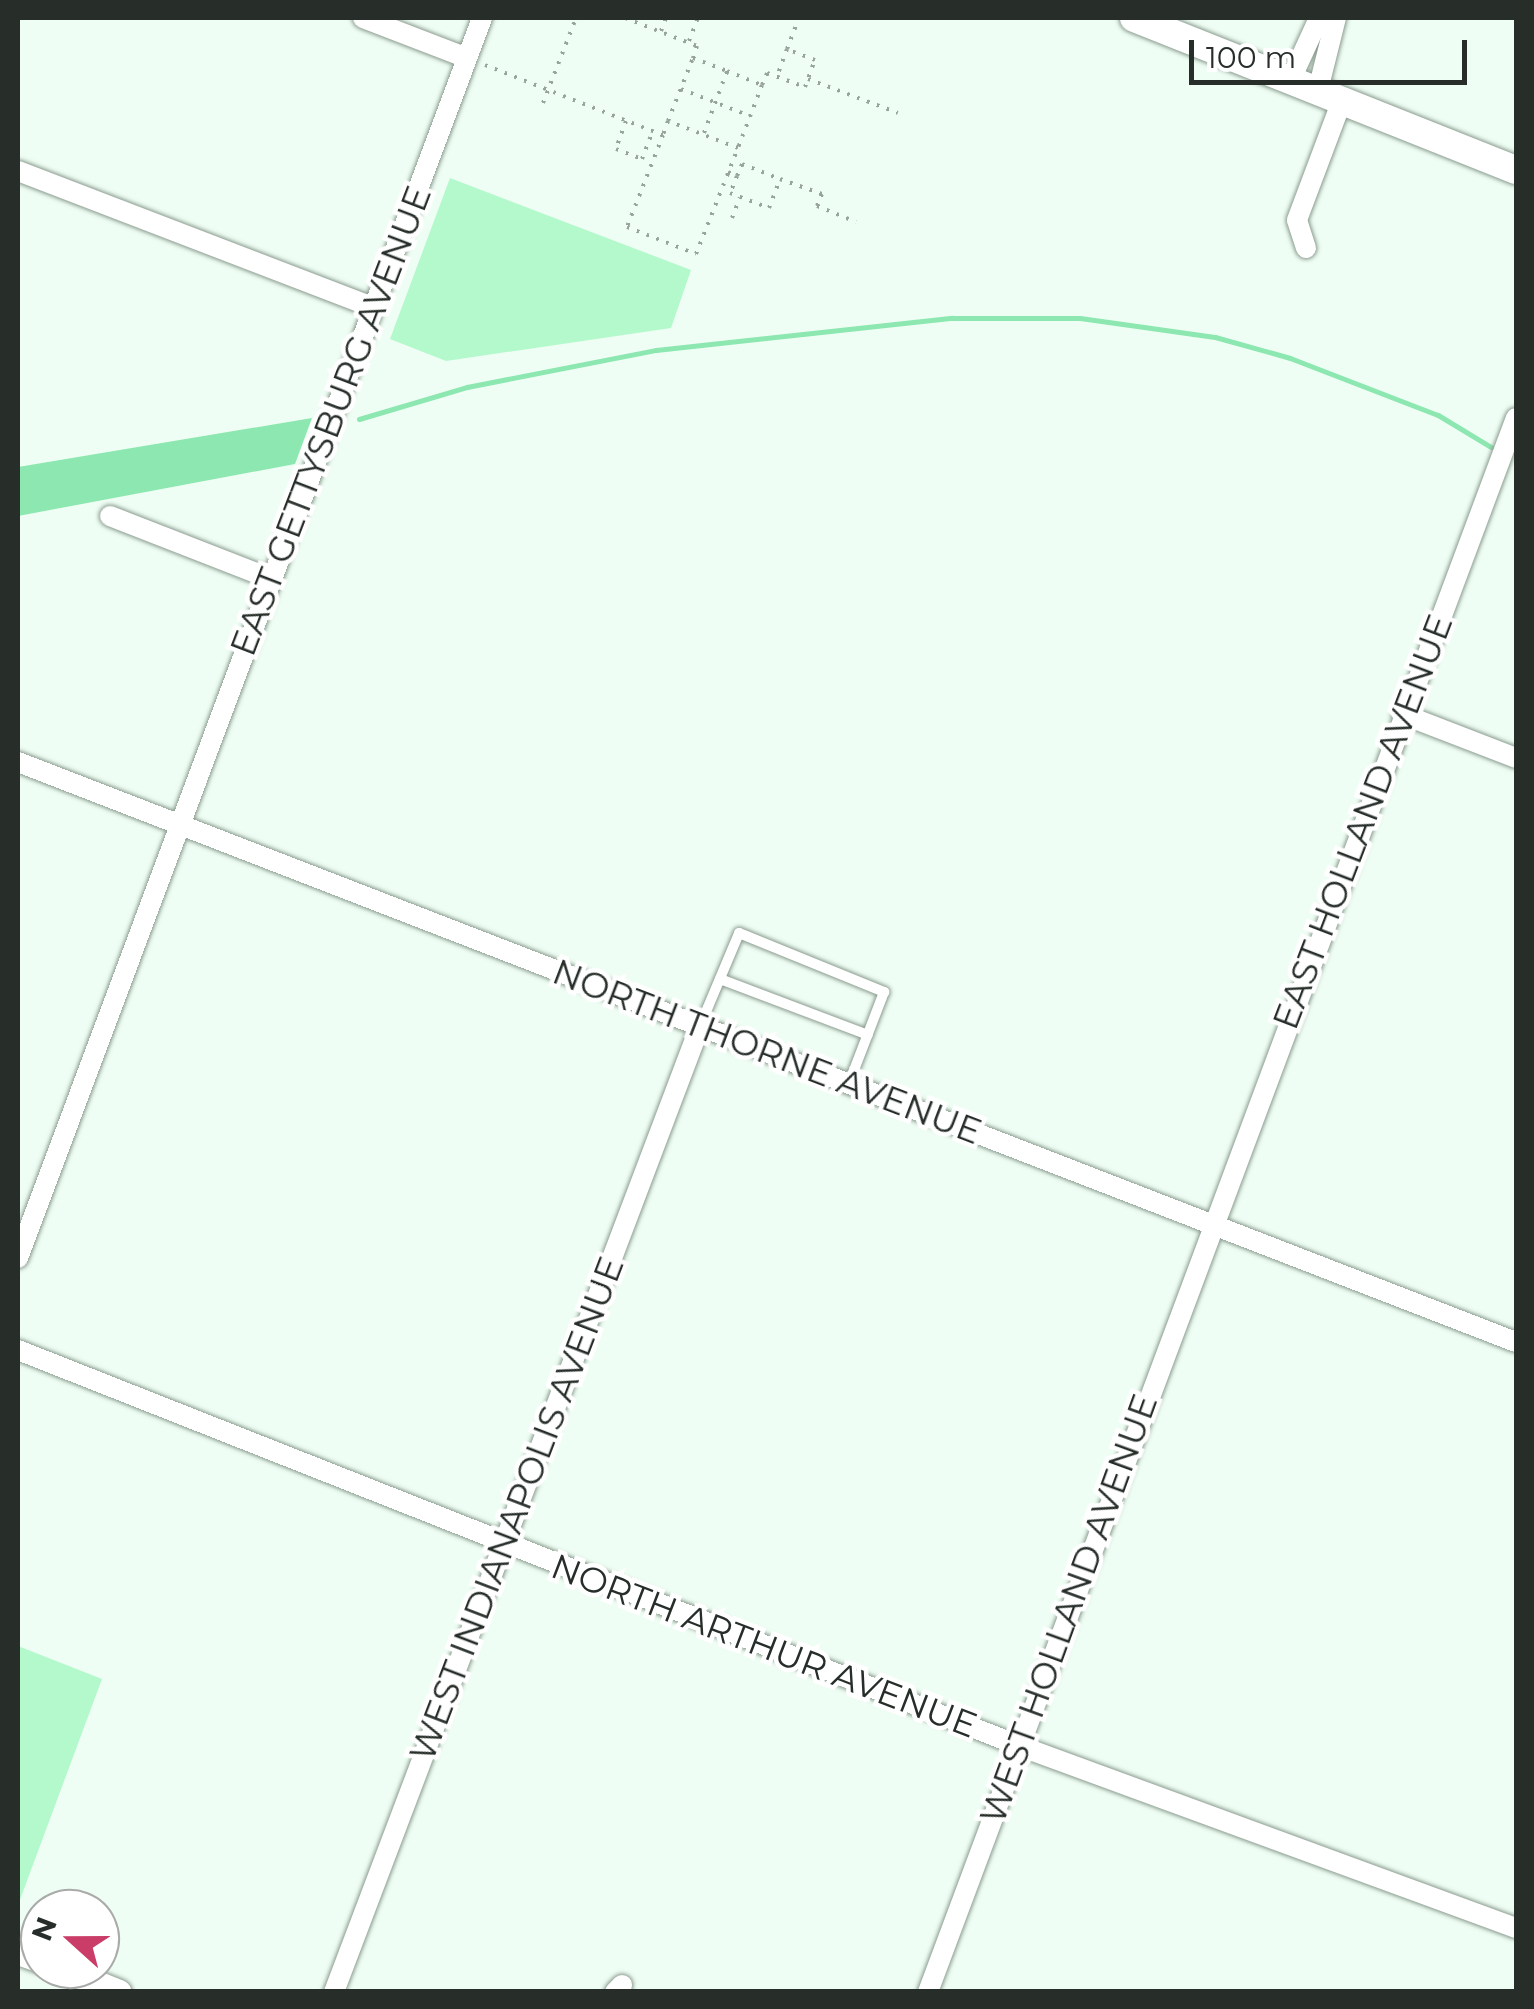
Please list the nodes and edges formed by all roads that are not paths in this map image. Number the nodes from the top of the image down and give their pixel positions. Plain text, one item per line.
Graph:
1 (363, 18) edge
2 (482, 18) edge
3 (1134, 18) edge
4 (1320, 18) edge
5 (1336, 18) edge
6 (467, 58) junction
7 (1317, 90) junction
8 (1516, 170) edge
9 (18, 171) edge
10 (1306, 248) dead end
11 (374, 308) junction
12 (1516, 418) edge
13 (110, 516) dead end
14 (272, 579) junction
15 (1402, 714) junction
16 (1516, 758) edge
17 (18, 762) edge
18 (178, 824) junction
19 (720, 979) junction
20 (700, 1026) junction
21 (868, 1036) junction
22 (849, 1084) junction
23 (1212, 1226) junction
24 (18, 1258) edge
25 (1516, 1342) edge
26 (18, 1350) edge
27 (504, 1544) junction
28 (1017, 1745) junction
29 (1516, 1928) edge
30 (334, 1992) edge
31 (928, 1992) edge

1 - 6 street
2 - 6 street, EAST GETTYSBURG AVENUE
3 - 7 main road
4 - 7 street
5 - 7 street
6 - 11 street, EAST GETTYSBURG AVENUE
7 - 8 main road
7 - 10 street
9 - 11 street
11 - 14 street, EAST GETTYSBURG AVENUE
12 - 15 street, EAST HOLLAND AVENUE
13 - 14 street
14 - 18 street, EAST GETTYSBURG AVENUE
15 - 16 street
15 - 23 street, EAST HOLLAND AVENUE
17 - 18 street, NORTH THORNE AVENUE
18 - 20 street, NORTH THORNE AVENUE
18 - 24 street, EAST GETTYSBURG AVENUE
19 - 20 lane
19 - 21 lane
19 - 21 lane
20 - 22 street, NORTH THORNE AVENUE
20 - 27 street, WEST INDIANAPOLIS AVENUE
21 - 22 lane
22 - 23 street, NORTH THORNE AVENUE
23 - 25 street, NORTH THORNE AVENUE
23 - 28 street, WEST HOLLAND AVENUE
26 - 27 street, NORTH ARTHUR AVENUE
27 - 28 street, NORTH ARTHUR AVENUE
27 - 30 street, WEST INDIANAPOLIS AVENUE
28 - 29 street, NORTH ARTHUR AVENUE
28 - 31 street, WEST HOLLAND AVENUE

